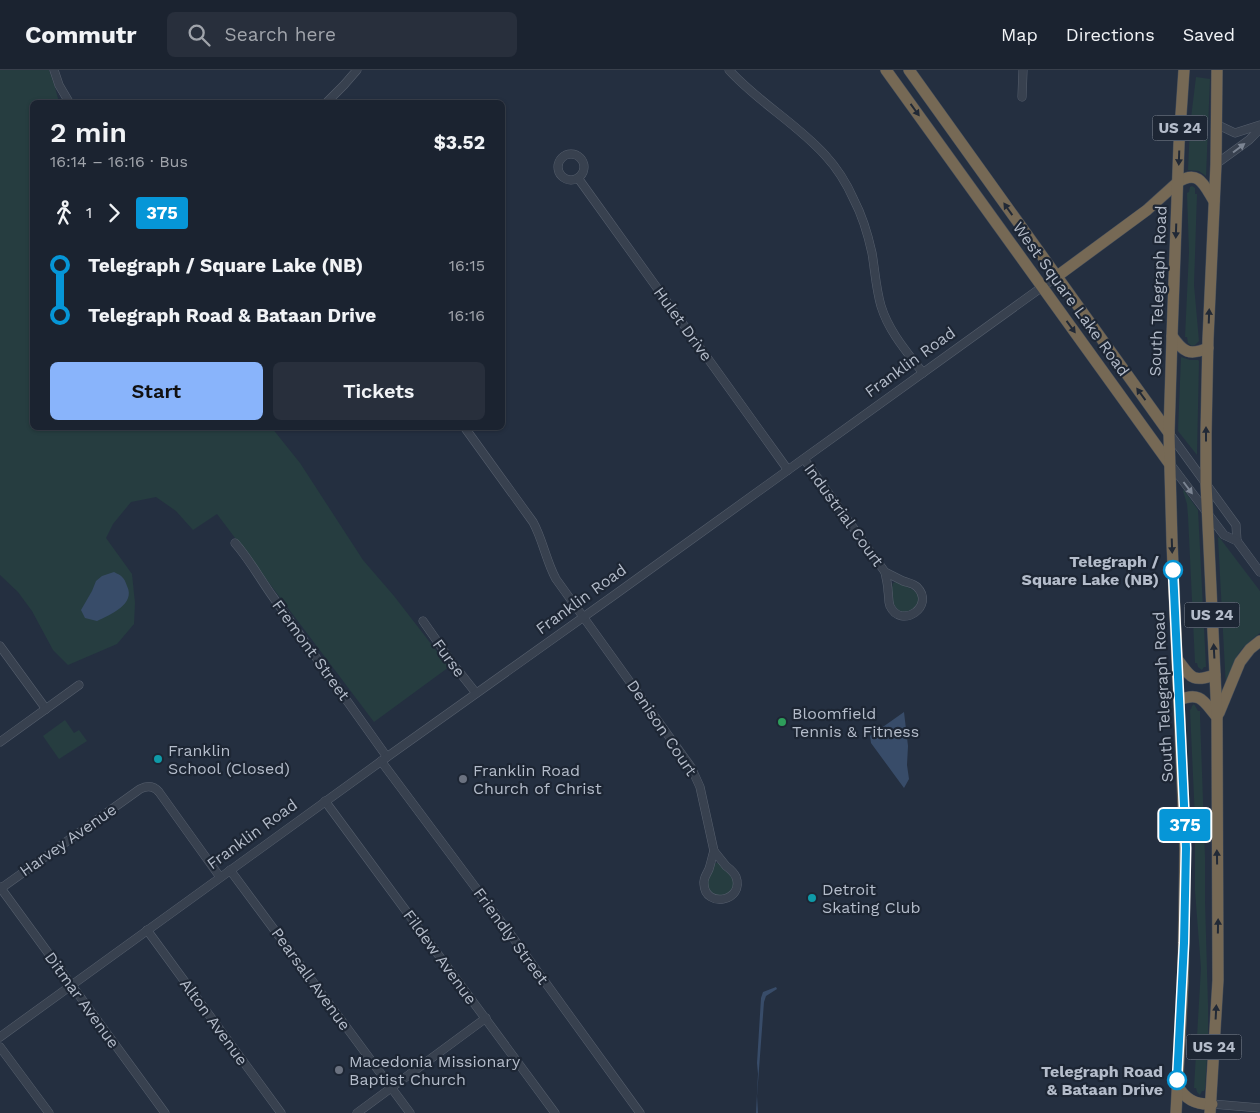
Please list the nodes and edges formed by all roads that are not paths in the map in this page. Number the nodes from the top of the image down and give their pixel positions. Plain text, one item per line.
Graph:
1 (54, 70) edge
2 (357, 70) edge
3 (728, 70) edge
4 (886, 70) edge
5 (909, 70) edge
6 (1024, 70) edge
7 (1184, 70) edge
8 (1217, 70) edge
9 (1022, 97) dead end
10 (68, 100) edge
11 (328, 100) edge
12 (1216, 124) junction
13 (1260, 125) edge
14 (1260, 129) edge
15 (1216, 164) junction
16 (578, 178) dead end
17 (1178, 182) junction
18 (1214, 201) junction
19 (1056, 277) junction
20 (1042, 287) junction
21 (1172, 336) junction
22 (1208, 348) junction
23 (923, 373) junction
24 (467, 430) edge
25 (1169, 434) junction
26 (804, 459) junction
27 (1169, 463) junction
28 (788, 470) junction
29 (1206, 483) junction
30 (1207, 513) junction
31 (1237, 541) junction
32 (236, 543) dead end
33 (885, 572) junction
34 (1260, 572) edge
35 (584, 617) junction
36 (423, 621) dead end
37 (1260, 641) edge
38 (0, 646) edge
39 (1177, 659) junction
40 (1215, 676) junction
41 (79, 685) dead end
42 (476, 693) junction
43 (1179, 700) junction
44 (46, 709) junction
45 (1217, 717) junction
46 (0, 742) edge
47 (384, 759) junction
48 (325, 801) junction
49 (714, 851) junction
50 (230, 870) junction
51 (220, 877) junction
52 (0, 889) edge
53 (147, 930) junction
54 (71, 985) junction
55 (486, 1018) junction
56 (0, 1037) edge
57 (0, 1047) edge
58 (1177, 1085) junction
59 (391, 1088) junction
60 (1211, 1108) edge
61 (1260, 1108) edge
62 (49, 1113) edge
63 (165, 1113) edge
64 (281, 1113) edge
65 (357, 1113) edge
66 (410, 1113) edge
67 (555, 1113) edge
68 (640, 1113) edge
69 (1176, 1113) edge

1 - 10 street
2 - 11 street
3 - 23 street
4 -> 20 highway, West Square Lake Road
19 -> 5 highway, West Square Lake Road
6 - 9 street
7 -> 17 highway, South Telegraph Road / US 24
8 - 12 highway, US 24
12 - 13 street
12 - 15 highway, US 24
15 -> 14 street
15 - 18 highway, US 24
16 - 28 street, Hulet Drive
17 - 18 highway
17 - 19 highway, Franklin Road
17 -> 21 highway, South Telegraph Road / US 24
22 -> 18 highway, US 24
19 - 20 street, Franklin Road
25 -> 19 highway, West Square Lake Road
20 - 23 street, Franklin Road
20 -> 27 highway, West Square Lake Road
21 - 22 highway
21 - 25 highway, South Telegraph Road / US 24
29 -> 22 highway, US 24
23 - 26 street, Franklin Road
24 - 35 street, Denison Court
25 - 27 highway, South Telegraph Road / US 24
25 - 29 street, West Square Lake Road
26 - 28 street, Franklin Road
26 - 33 street, Industrial Court
27 -> 30 street, West Square Lake Road
27 -> 39 highway, South Telegraph Road / US 24
28 - 35 street, Franklin Road
29 - 30 highway, US 24
29 - 31 street, West Square Lake Road
30 - 31 street, West Square Lake Road
40 -> 30 highway, US 24
31 - 34 street, West Square Lake Road
32 - 47 street, Fremont Street
33 - 33 street, Industrial Court
35 - 42 street, Franklin Road
35 - 49 street, Denison Court
36 - 42 street, Furse
37 - 45 highway
38 - 44 street
39 - 40 highway
39 - 43 highway, South Telegraph Road / US 24
40 - 45 highway, US 24
41 - 44 street
42 - 47 street, Franklin Road
43 - 45 highway
43 - 58 highway, South Telegraph Road / US 24
44 - 46 street
60 -> 45 highway, US 24
47 - 48 street, Franklin Road
47 - 68 street, Friendly Street
48 - 50 street, Franklin Road
48 - 55 street, Fildew Avenue
49 - 49 street, Denison Court
50 - 51 street, Franklin Road
50 - 59 street, Pearsall Avenue
51 - 52 street, Harvey Avenue
51 - 53 street, Franklin Road
52 - 54 street, Ditmar Avenue
53 - 54 street, Franklin Road
53 - 64 street, Alton Avenue
54 - 56 street, Franklin Road
54 - 63 street, Ditmar Avenue
55 - 59 street
55 - 67 street, Fildew Avenue
57 - 62 street
58 - 60 highway
58 - 69 highway, South Telegraph Road / US 24
59 - 65 street
59 - 66 street, Pearsall Avenue
60 - 61 street

